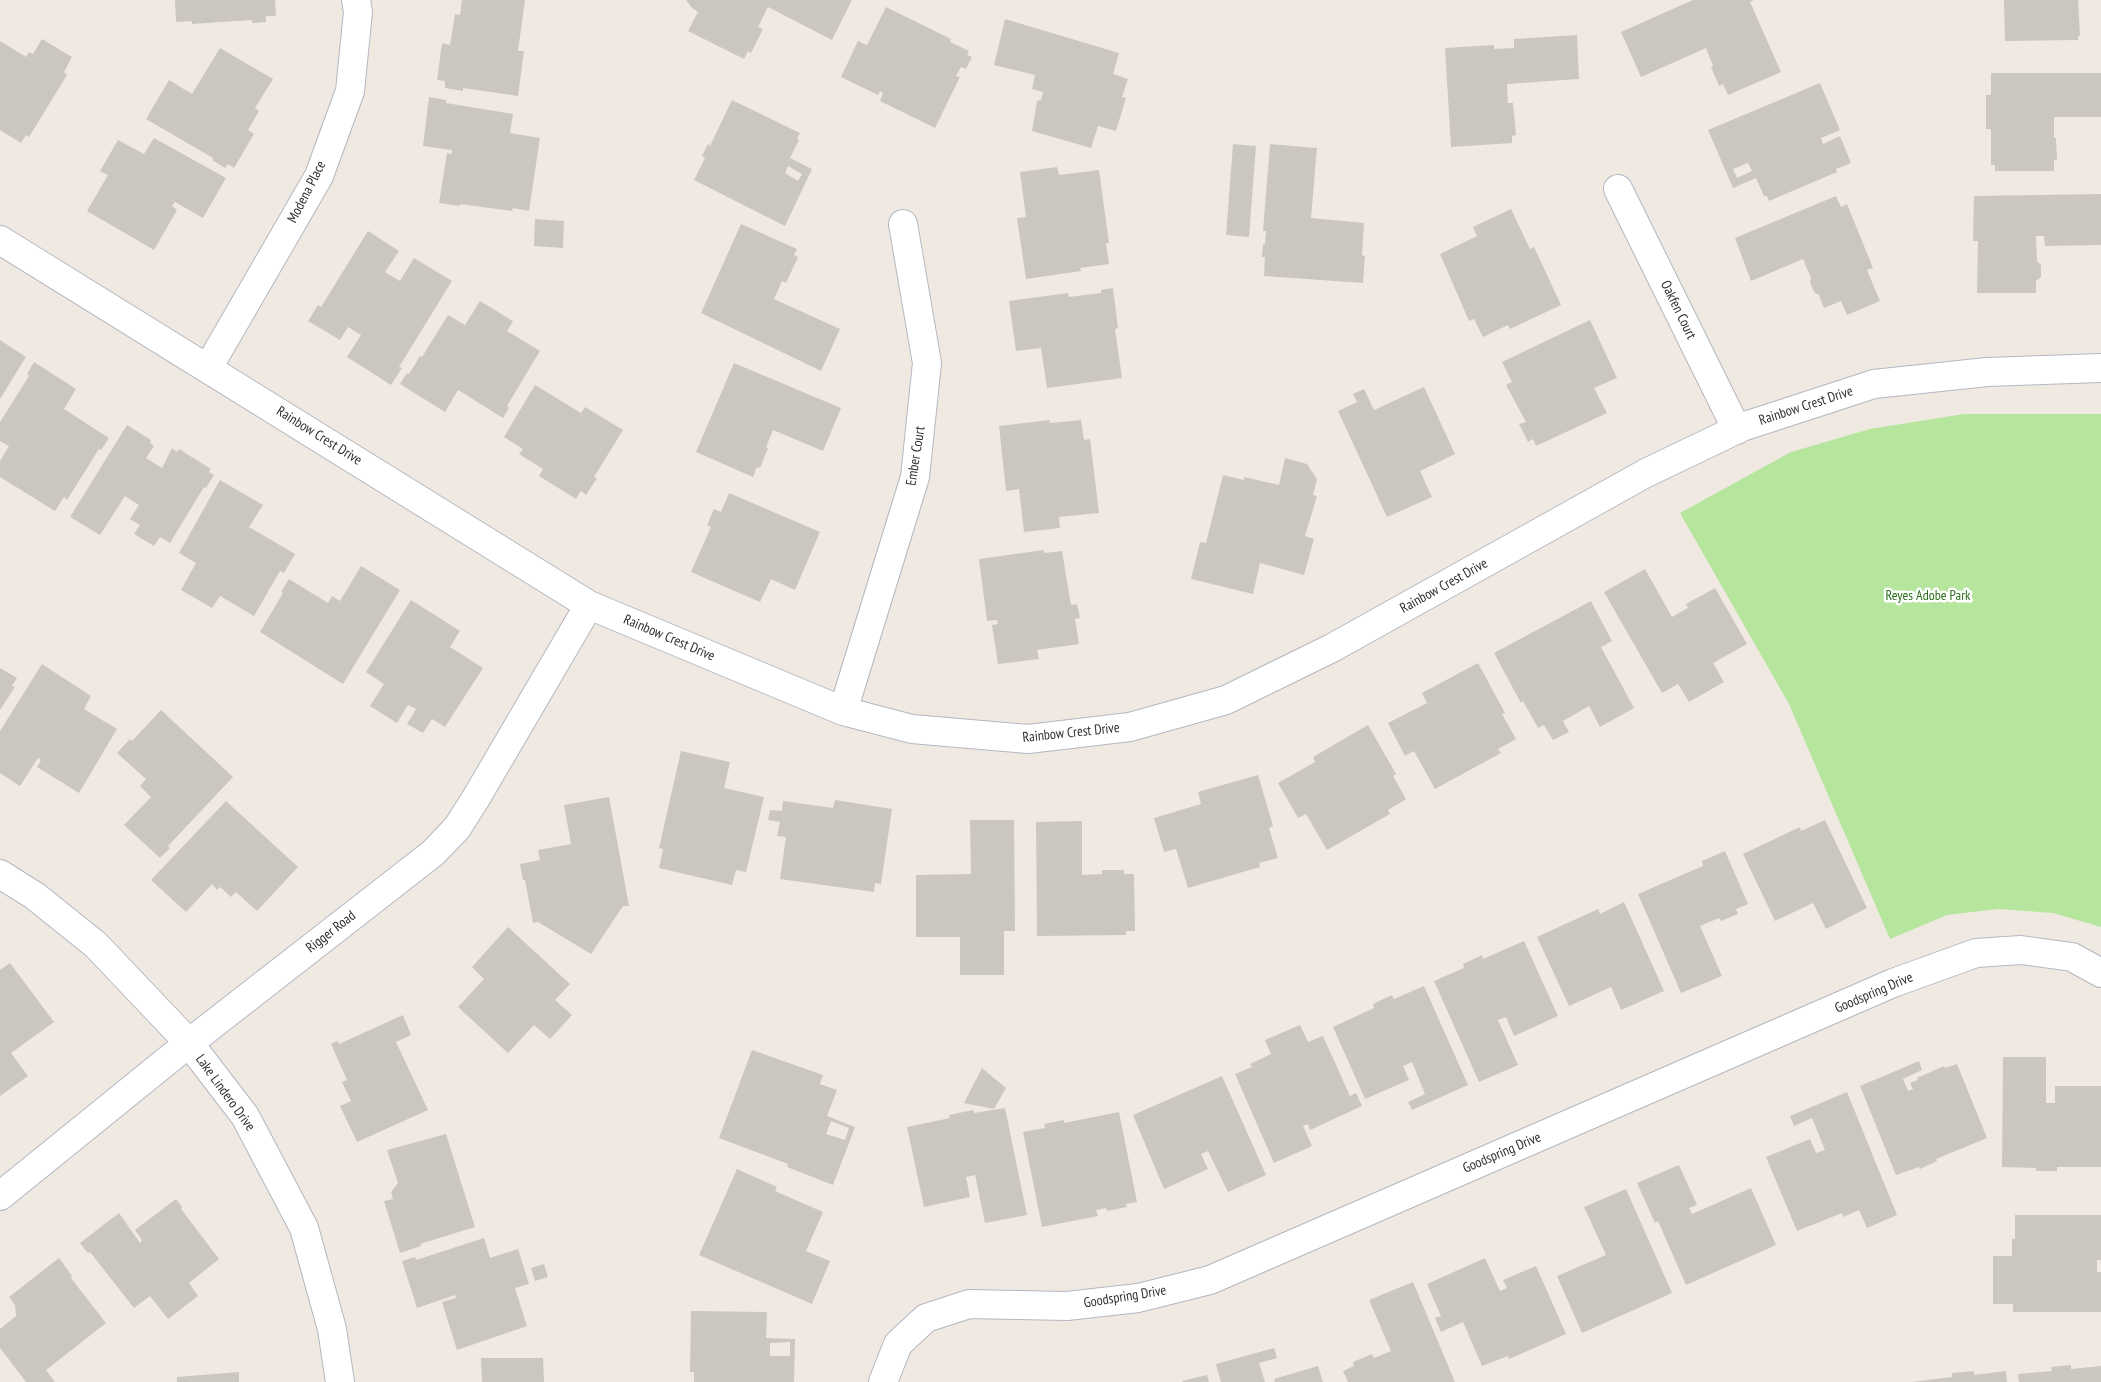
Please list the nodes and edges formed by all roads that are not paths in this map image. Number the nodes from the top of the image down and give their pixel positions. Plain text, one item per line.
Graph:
1 (356, 0) edge
2 (1618, 189) dead end
3 (904, 224) dead end
4 (0, 240) edge
5 (208, 368) junction
6 (2101, 368) edge
7 (1737, 430) junction
8 (589, 605) junction
9 (843, 711) junction
10 (0, 874) edge
11 (2101, 973) edge
12 (189, 1043) junction
13 (0, 1196) edge
14 (340, 1382) edge
15 (883, 1382) edge

1 - 5 street, Modena Place
2 - 7 street, Oakfen Court
3 - 9 street, Ember Court
4 - 5 street, Rainbow Crest Drive
5 - 8 street, Rainbow Crest Drive
6 - 7 street, Rainbow Crest Drive
7 - 9 street, Rainbow Crest Drive
8 - 9 street, Rainbow Crest Drive
8 - 12 street, Rigger Road
10 - 12 street, Lake Lindero Drive
11 - 15 street, Goodspring Drive
12 - 13 street, Rigger Road
12 - 14 street, Lake Lindero Drive

